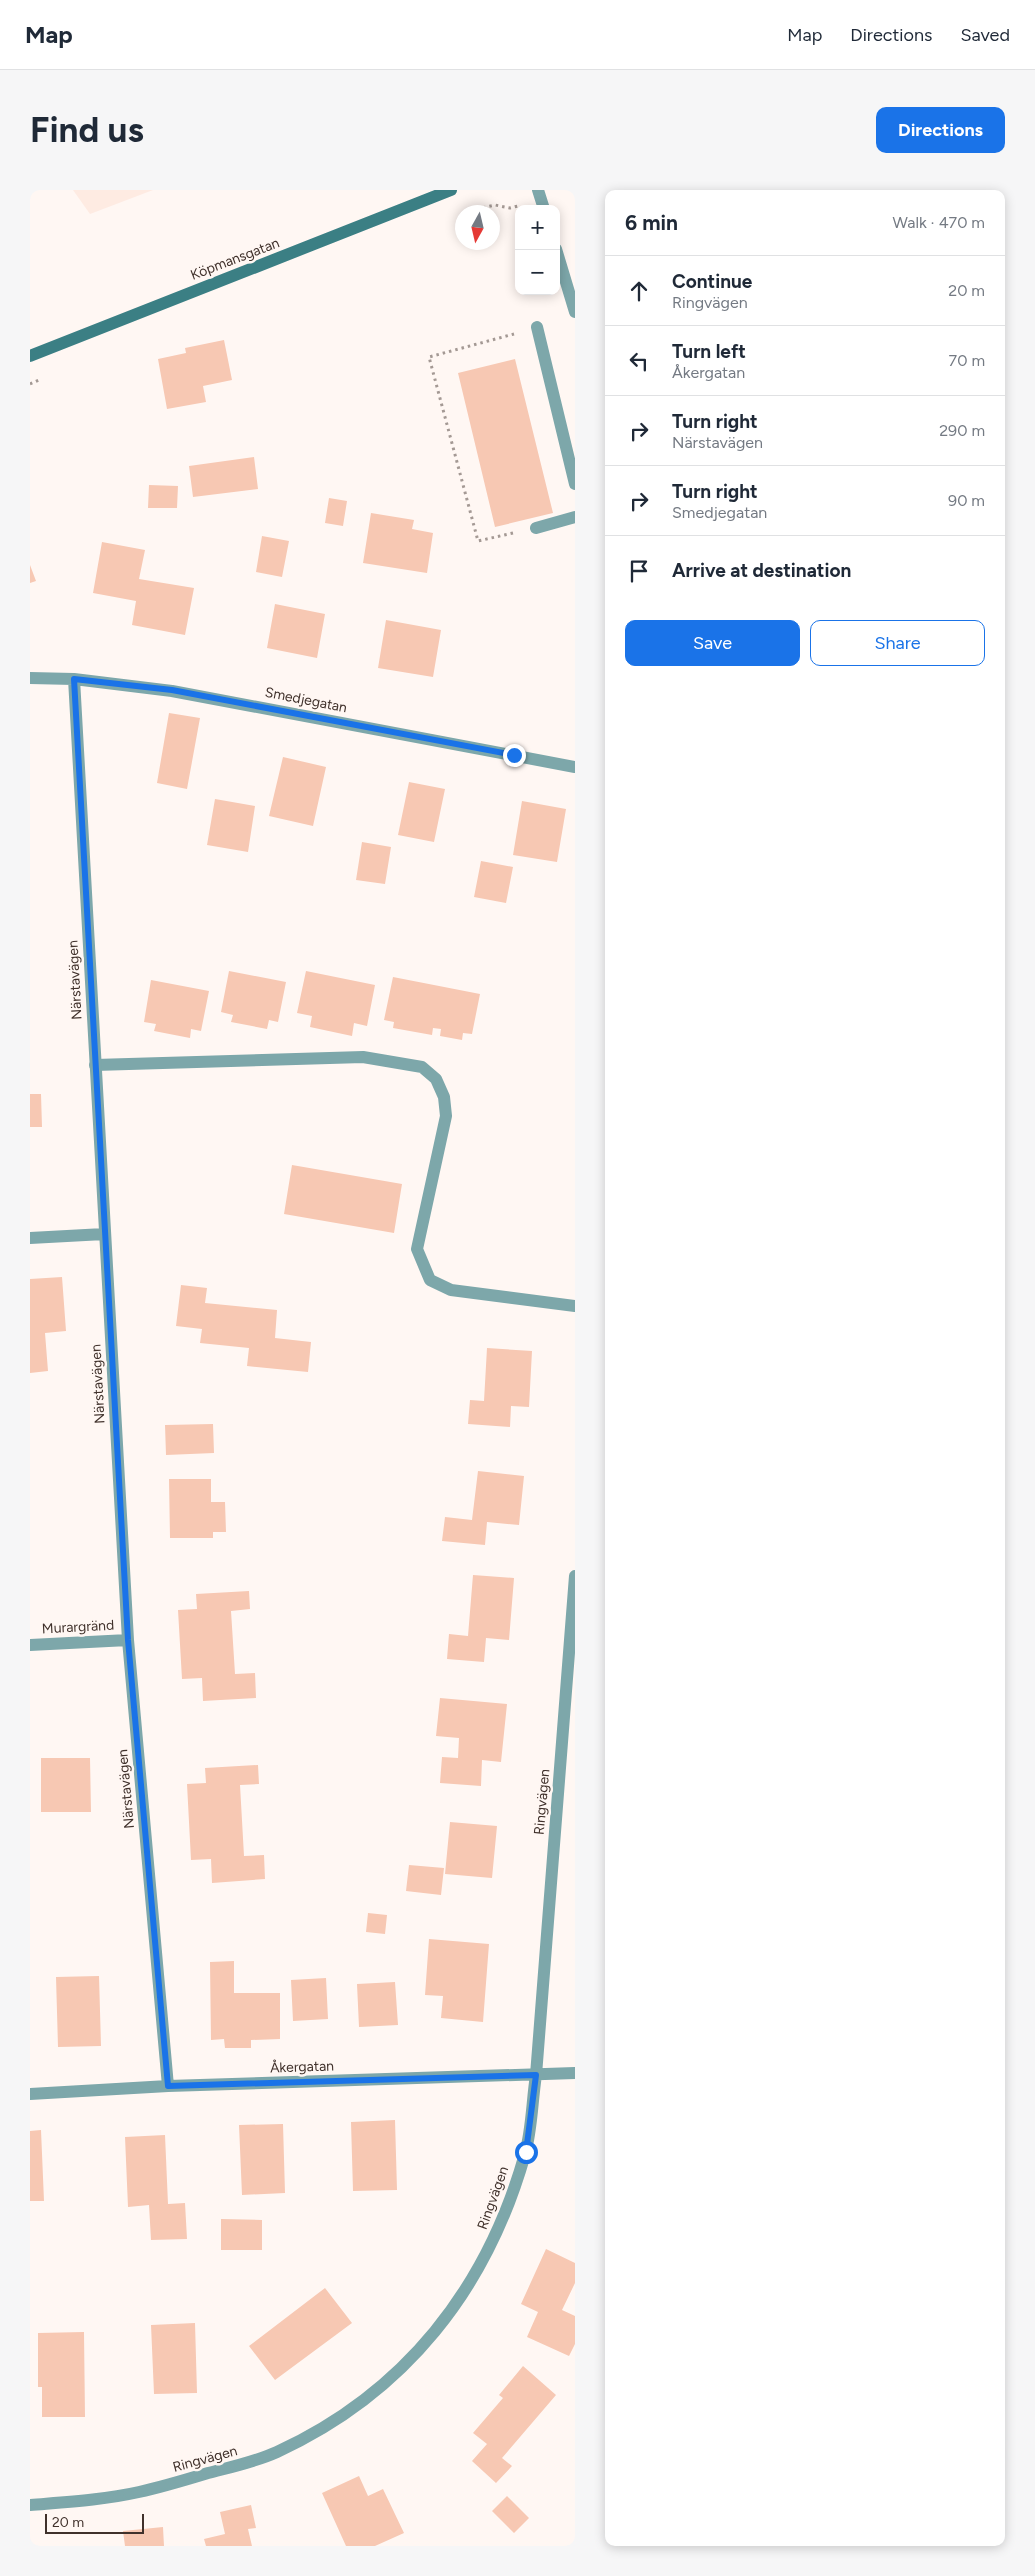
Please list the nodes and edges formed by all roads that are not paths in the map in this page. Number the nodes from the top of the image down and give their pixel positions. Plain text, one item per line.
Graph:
1 (451, 190) edge
2 (538, 190) edge
3 (543, 205) edge
4 (556, 250) edge
5 (575, 312) edge
6 (537, 327) road end
7 (30, 356) edge
8 (575, 484) edge
9 (575, 517) edge
10 (536, 528) road end
11 (30, 678) edge
12 (74, 679) junction
13 (575, 767) edge
14 (95, 1065) junction
15 (104, 1234) junction
16 (30, 1238) edge
17 (575, 1306) edge
18 (575, 1576) edge
19 (128, 1640) junction
20 (30, 1645) edge
21 (575, 2073) edge
22 (536, 2075) junction
23 (168, 2086) junction
24 (30, 2094) edge
25 (30, 2505) edge

1 - 7 street, Köpmansgatan
2 - 3 street
4 - 5 street
6 - 8 street
9 - 10 street
11 - 12 street, Smedjegatan
12 - 13 street, Smedjegatan
12 - 14 street, Närstavägen
14 - 15 street, Närstavägen
14 - 17 street
15 - 16 street
15 - 19 street, Närstavägen
18 - 22 street, Ringvägen
19 - 20 street, Murargränd
19 - 23 street, Närstavägen
21 - 22 street, Åkergatan
22 - 23 street, Åkergatan
22 - 25 street, Ringvägen
23 - 24 street, Åkergatan

